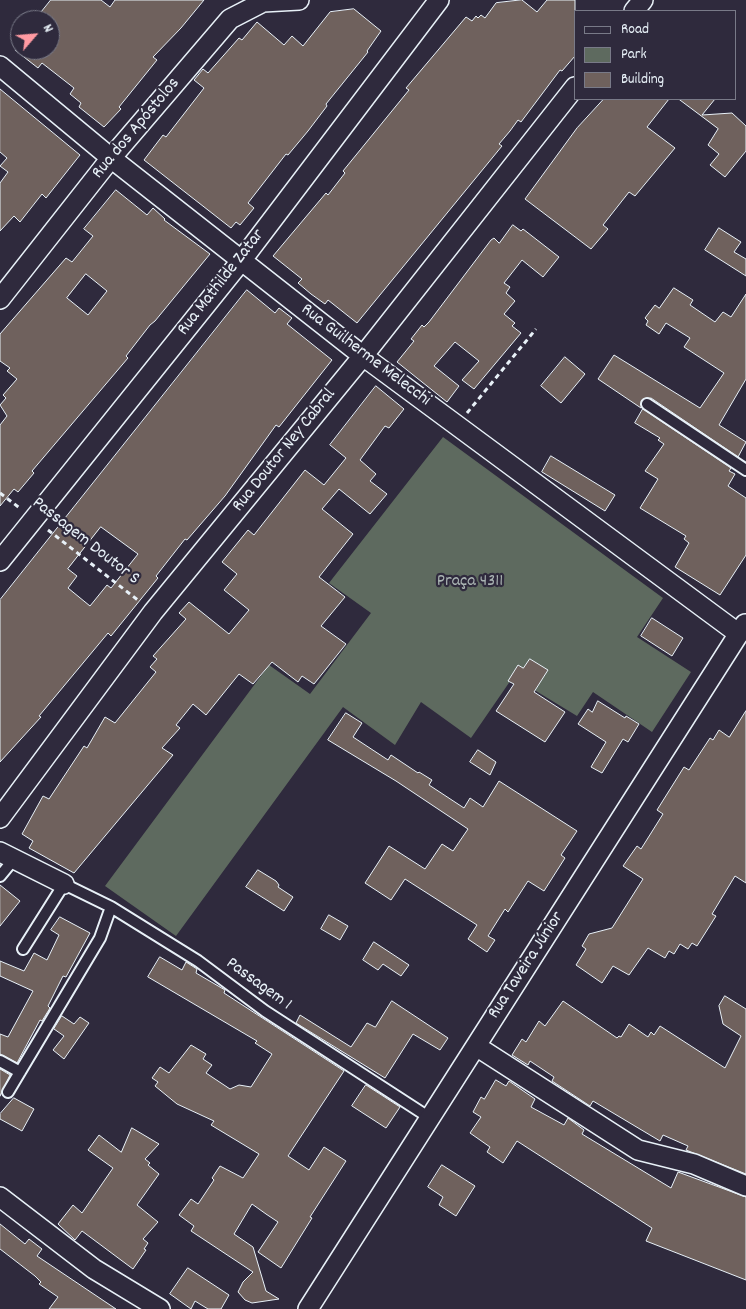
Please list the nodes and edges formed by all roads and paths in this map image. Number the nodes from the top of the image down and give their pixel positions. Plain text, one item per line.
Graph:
1 (299, 0) edge
2 (439, 0) edge
3 (643, 0) edge
4 (635, 10) edge
5 (0, 66) edge
6 (574, 88) edge
7 (111, 158) junction
8 (241, 261) junction
9 (0, 299) edge
10 (536, 329) dead end
11 (363, 356) junction
12 (647, 404) dead end
13 (457, 425) junction
14 (746, 470) edge
15 (0, 493) edge
16 (34, 519) junction
17 (0, 561) edge
18 (153, 612) junction
19 (742, 628) edge
20 (0, 818) edge
21 (7, 855) edge
22 (0, 876) edge
23 (64, 884) junction
24 (111, 907) junction
25 (23, 949) dead end
26 (476, 1046) junction
27 (0, 1061) edge
28 (20, 1072) junction
29 (8, 1092) dead end
30 (430, 1118) junction
31 (746, 1186) edge
32 (0, 1197) edge
33 (160, 1309) edge
34 (308, 1309) edge

1 - 7 street, Rua dos Apóstolos
2 - 8 street, Rua Mathilde Zatar
3 - 4 street
5 - 7 street, Rua Guilherme Melecchi
6 - 11 street, Rua Doutor Ney Cabral
7 - 8 street, Rua Guilherme Melecchi
7 - 9 street, Rua dos Apóstolos
8 - 11 street, Rua Guilherme Melecchi
8 - 16 street, Rua Mathilde Zatar
10 - 13 path
11 - 13 street, Rua Guilherme Melecchi
11 - 18 street, Rua Doutor Ney Cabral
12 - 14 lane
13 - 19 street, Rua Guilherme Melecchi
15 - 16 path, Passagem Doutor S
16 - 17 street, Rua Mathilde Zatar
16 - 18 path, Passagem Doutor S
18 - 20 street, Rua Doutor Ney Cabral
19 - 26 street, Rua Taveira Júnior
21 - 22 lane
21 - 23 street
23 - 24 lane, Passagem 1
23 - 25 lane
24 - 28 lane
24 - 30 lane, Passagem 1
26 - 30 street, Rua Taveira Júnior
26 - 31 street
27 - 28 lane
28 - 29 lane
30 - 34 street, Rua Taveira Júnior
32 - 33 street

